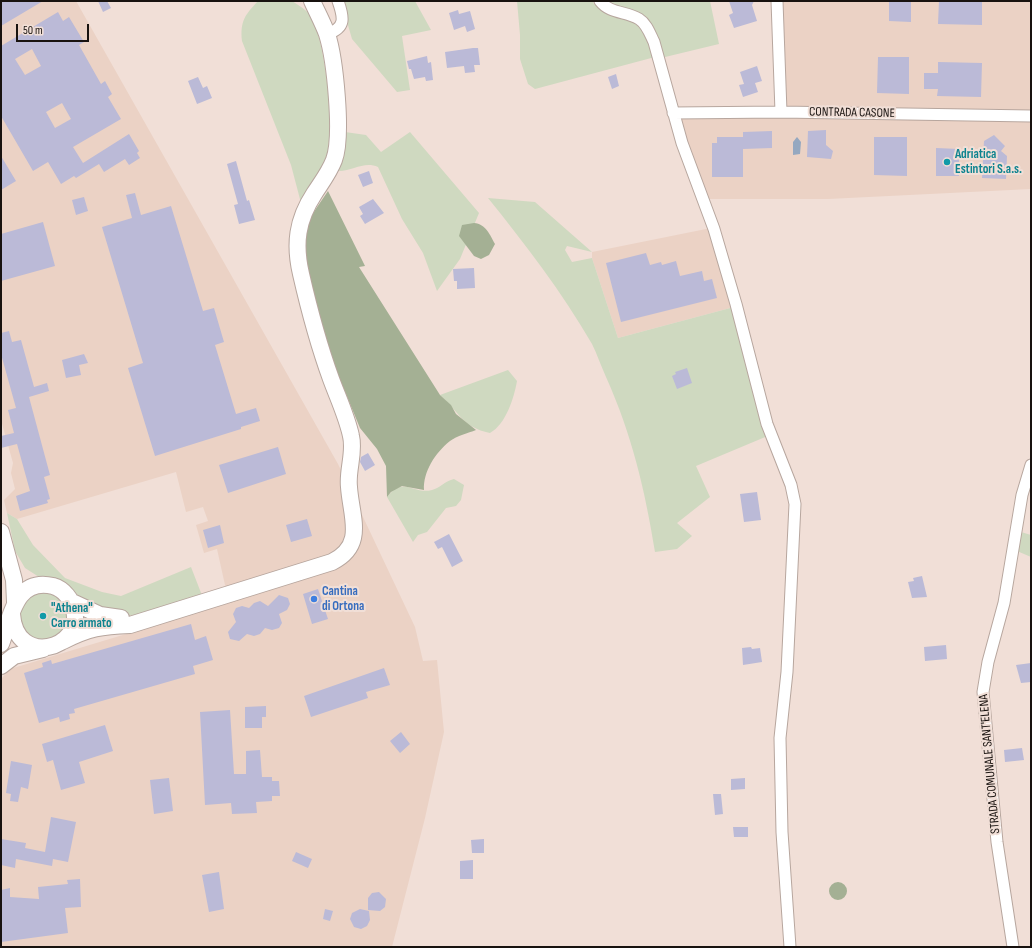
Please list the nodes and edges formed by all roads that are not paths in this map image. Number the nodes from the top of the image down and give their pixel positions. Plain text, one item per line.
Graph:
1 (312, 1) edge
2 (338, 1) edge
3 (600, 1) edge
4 (777, 1) edge
5 (327, 34) junction
6 (781, 112) junction
7 (673, 113) junction
8 (1031, 116) edge
9 (1031, 465) edge
10 (1, 532) edge
11 (11, 563) junction
12 (46, 584) junction
13 (72, 602) junction
14 (13, 608) junction
15 (150, 618) junction
16 (1, 644) edge
17 (56, 644) junction
18 (1, 666) edge
19 (790, 947) edge
20 (1013, 947) edge

1 - 5 main road
2 - 5 street
3 - 7 street
4 - 6 street
5 - 15 main road
6 - 7 street, CONTRADA CASONE
6 - 8 street, CONTRADA CASONE
7 - 19 street
9 - 20 street, STRADA COMUNALE SANT'ELENA
10 - 11 main road
11 - 12 main road
11 - 14 main road
12 - 13 main road
12 - 14 main road
13 - 15 main road
13 - 17 main road
14 - 16 main road
14 - 17 main road
15 - 17 main road
17 - 18 main road

